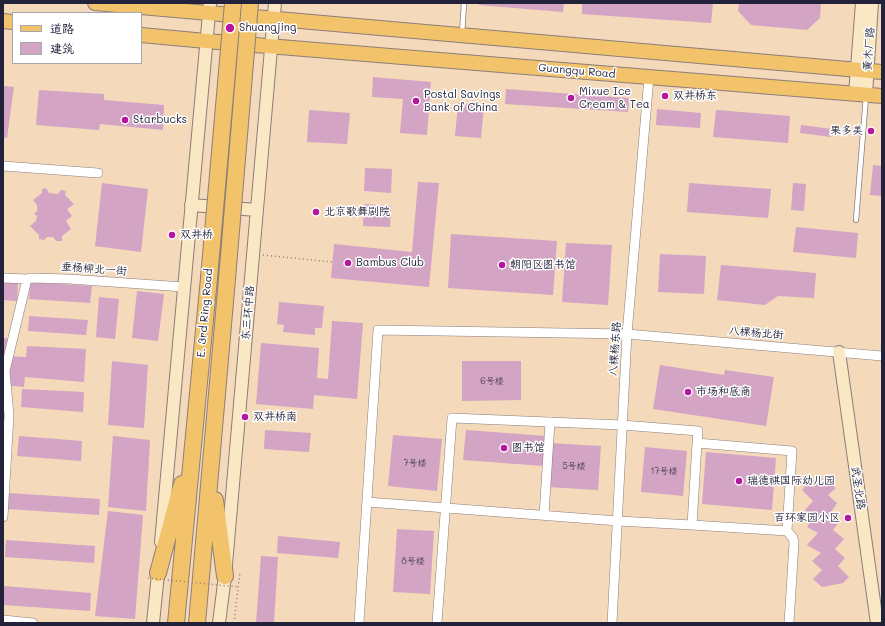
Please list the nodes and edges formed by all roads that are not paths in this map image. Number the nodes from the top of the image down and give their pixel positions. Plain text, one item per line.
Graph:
1 (95, 3) edge
2 (234, 3) edge
3 (250, 3) edge
4 (275, 3) edge
5 (464, 3) edge
6 (862, 3) edge
7 (872, 3) edge
8 (209, 8) edge
9 (273, 20) junction
10 (142, 35) edge
11 (462, 36) junction
12 (206, 41) junction
13 (272, 46) junction
14 (869, 71) edge
15 (648, 77) junction
16 (860, 94) junction
17 (882, 96) edge
18 (3, 166) edge
19 (98, 173) dead end
20 (191, 205) junction
21 (257, 210) junction
22 (856, 220) dead end
23 (3, 278) edge
24 (26, 279) junction
25 (184, 287) junction
26 (627, 334) junction
27 (839, 352) junction
28 (882, 356) edge
29 (550, 422) junction
30 (622, 425) junction
31 (193, 440) junction
32 (697, 444) junction
33 (210, 468) junction
34 (367, 502) junction
35 (445, 508) junction
36 (544, 515) junction
37 (3, 517) edge
38 (618, 521) junction
39 (692, 525) junction
40 (787, 531) junction
41 (232, 574) junction
42 (153, 575) junction
43 (3, 620) edge
44 (33, 623) edge
45 (153, 623) edge
46 (176, 623) edge
47 (197, 623) edge
48 (219, 623) edge
49 (359, 623) edge
50 (437, 623) edge
51 (612, 623) edge
52 (789, 623) edge
53 (877, 623) edge

1 - 8 main road
2 - 9 street
2 - 31 highway, E. 3rd Ring Road, bridge
3 - 33 highway, E. 3rd Ring Road, bridge
4 - 9 street, 东三环中路
5 - 11 lane
6 - 14 street, 黄木厂路
7 - 14 street, 黄木厂路
8 - 9 main road
8 - 12 street
9 - 11 main road
9 - 13 street, 东三环中路
10 - 12 main road, Guangqu Road
11 - 14 main road
12 - 13 main road, Guangqu Road
12 - 20 street
13 - 15 main road, Guangqu Road
13 - 21 street, 东三环中路
14 - 16 street, 黄木厂路
15 - 16 main road, Guangqu Road
15 - 26 street, 八棵杨东路
16 - 17 main road, Guangqu Road
16 - 22 lane
18 - 19 street
20 - 21 street
20 - 25 street
21 - 41 street, 东三环中路
23 - 24 street, 垂杨柳北一街
24 - 25 street, 垂杨柳北一街
24 - 37 street
25 - 42 street
26 - 27 street, 八棵杨北街
26 - 30 street, 八棵杨东路
26 - 34 street, 八棵杨北街
27 - 28 street, 八棵杨北街
27 - 53 street, 武圣北路
29 - 30 street
29 - 35 street
29 - 36 street
30 - 32 street
30 - 38 street, 八棵杨东路
31 - 42 highway
31 - 46 highway, E. 3rd Ring Road
32 - 39 street
32 - 40 street
33 - 41 highway
33 - 47 highway, E. 3rd Ring Road
34 - 35 street
34 - 49 street
35 - 36 street
35 - 50 street
36 - 38 street
38 - 39 street
38 - 51 street, 八棵杨东路
39 - 40 street
40 - 52 street
41 - 48 street, 东三环中路
42 - 45 street
43 - 44 street

